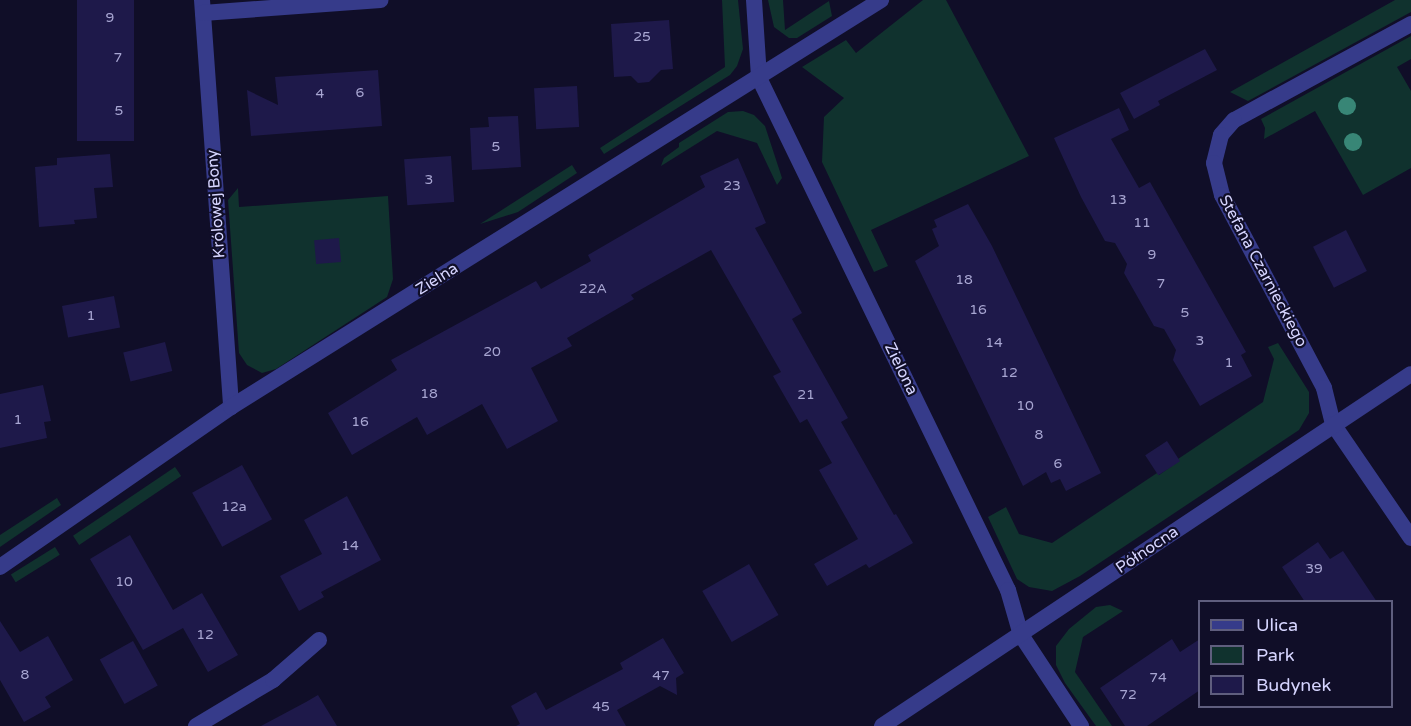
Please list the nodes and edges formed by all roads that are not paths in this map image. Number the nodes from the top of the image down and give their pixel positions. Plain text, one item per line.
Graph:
1 (381, 0) edge
2 (754, 0) edge
3 (881, 0) edge
4 (202, 7) edge
5 (1411, 24) edge
6 (759, 78) junction
7 (1411, 374) edge
8 (231, 407) junction
9 (1333, 424) junction
10 (1411, 538) edge
11 (0, 567) edge
12 (1021, 635) junction
13 (319, 640) dead end
14 (196, 726) edge
15 (882, 726) edge
16 (1081, 726) edge

1 - 4 street
2 - 6 street, Zielona
3 - 6 street, Zielna
4 - 8 street, Królowej Bony
5 - 9 street, Stefana Czarnieckiego
6 - 8 street, Zielna
6 - 12 street, Zielona
7 - 9 street, Północna
8 - 11 street, Zielna
9 - 10 street
9 - 12 street, Północna
12 - 15 street, Północna
12 - 16 street, Zielona
13 - 14 street

